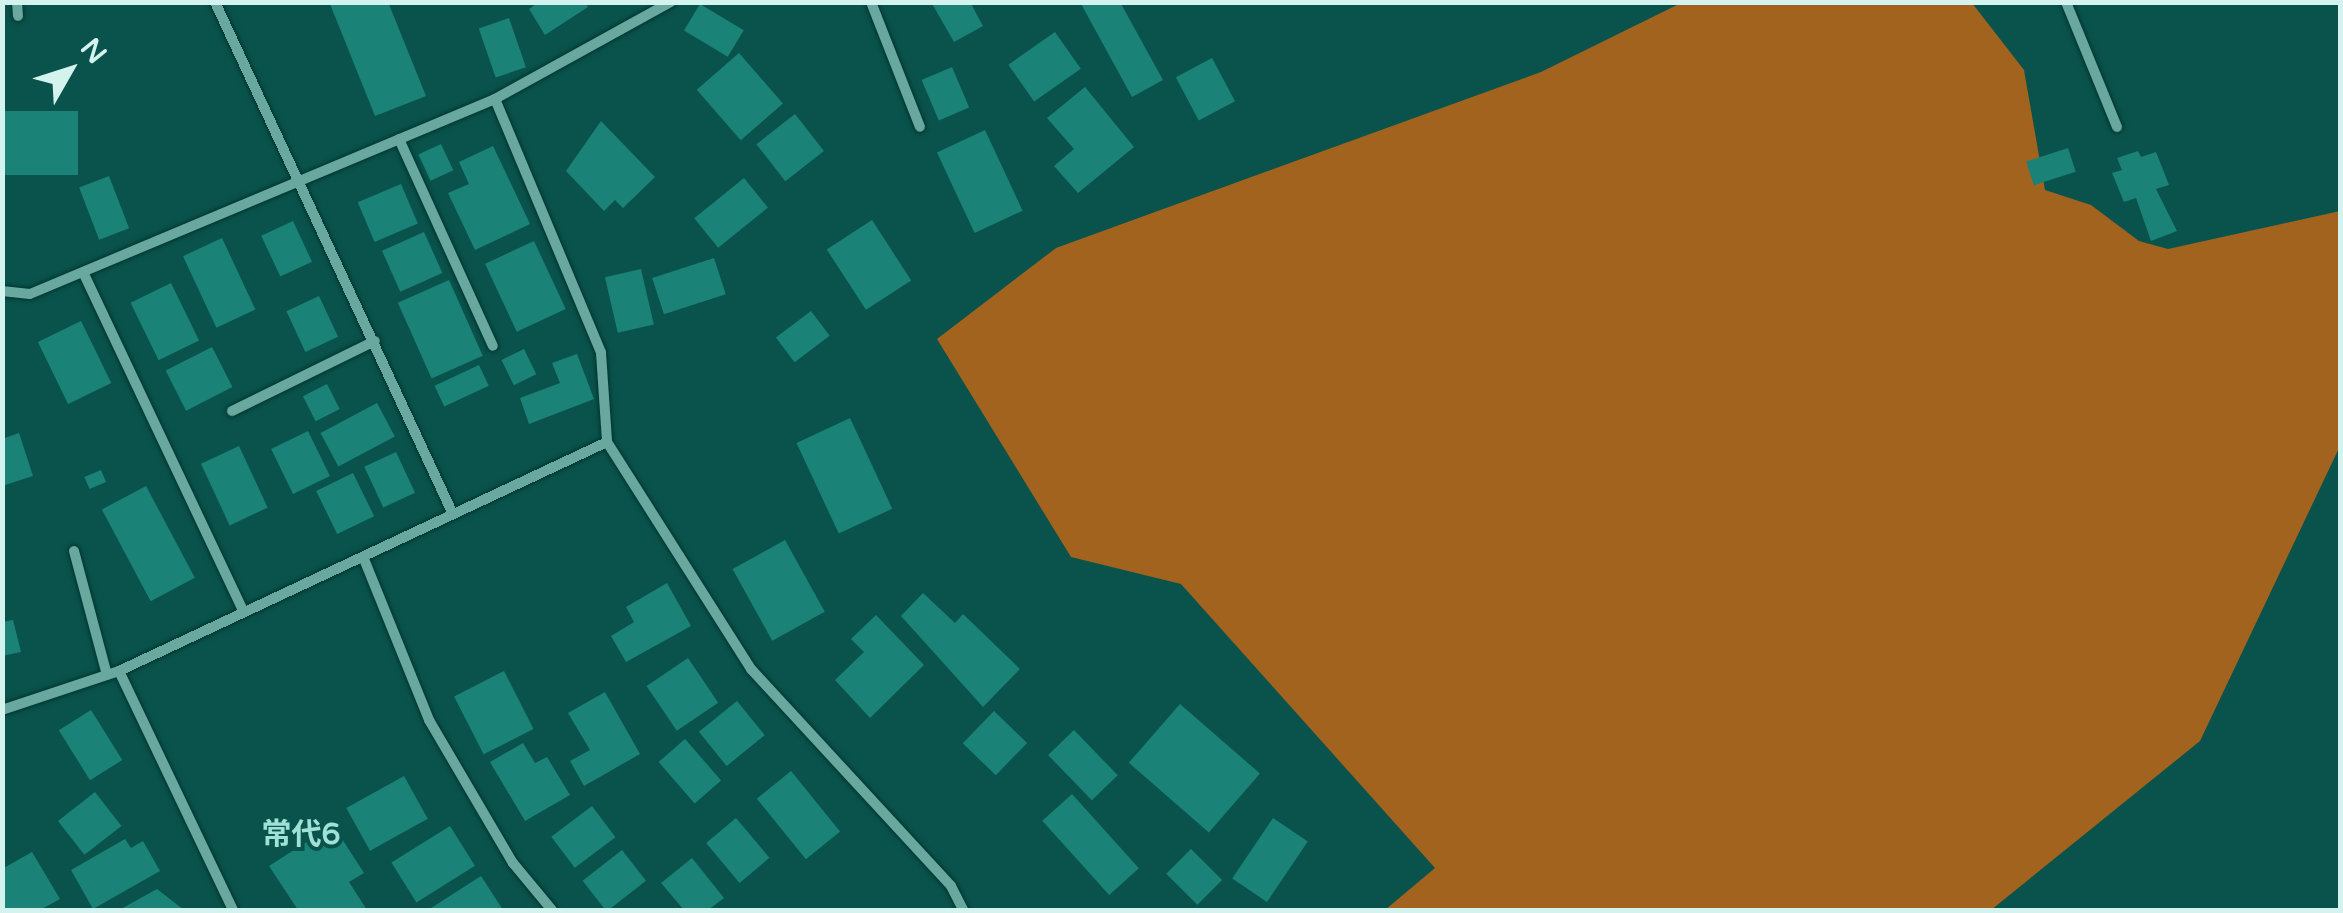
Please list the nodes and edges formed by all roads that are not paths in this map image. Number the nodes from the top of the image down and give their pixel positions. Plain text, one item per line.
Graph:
1 (17, 2) edge
2 (215, 2) edge
3 (670, 2) edge
4 (871, 2) edge
5 (2066, 2) edge
6 (18, 16) dead end
7 (495, 99) junction
8 (920, 127) dead end
9 (2117, 127) dead end
10 (400, 139) junction
11 (302, 180) junction
12 (83, 272) junction
13 (2, 290) edge
14 (375, 342) junction
15 (494, 346) dead end
16 (232, 412) dead end
17 (607, 442) junction
18 (452, 512) junction
19 (74, 551) dead end
20 (364, 558) junction
21 (243, 610) junction
22 (119, 671) junction
23 (106, 675) junction
24 (2, 710) edge
25 (233, 910) edge
26 (552, 910) edge
27 (963, 910) edge

1 - 6 street
2 - 11 street
3 - 7 street
4 - 8 street
5 - 9 street
7 - 10 street
7 - 17 street
10 - 11 street
10 - 15 street
11 - 12 street
11 - 14 street
12 - 13 street
12 - 21 street
14 - 16 street
14 - 18 street
17 - 18 street
17 - 27 street
18 - 20 street
19 - 23 street
20 - 21 street
20 - 26 street
21 - 22 street
22 - 23 street
22 - 25 street
23 - 24 street

